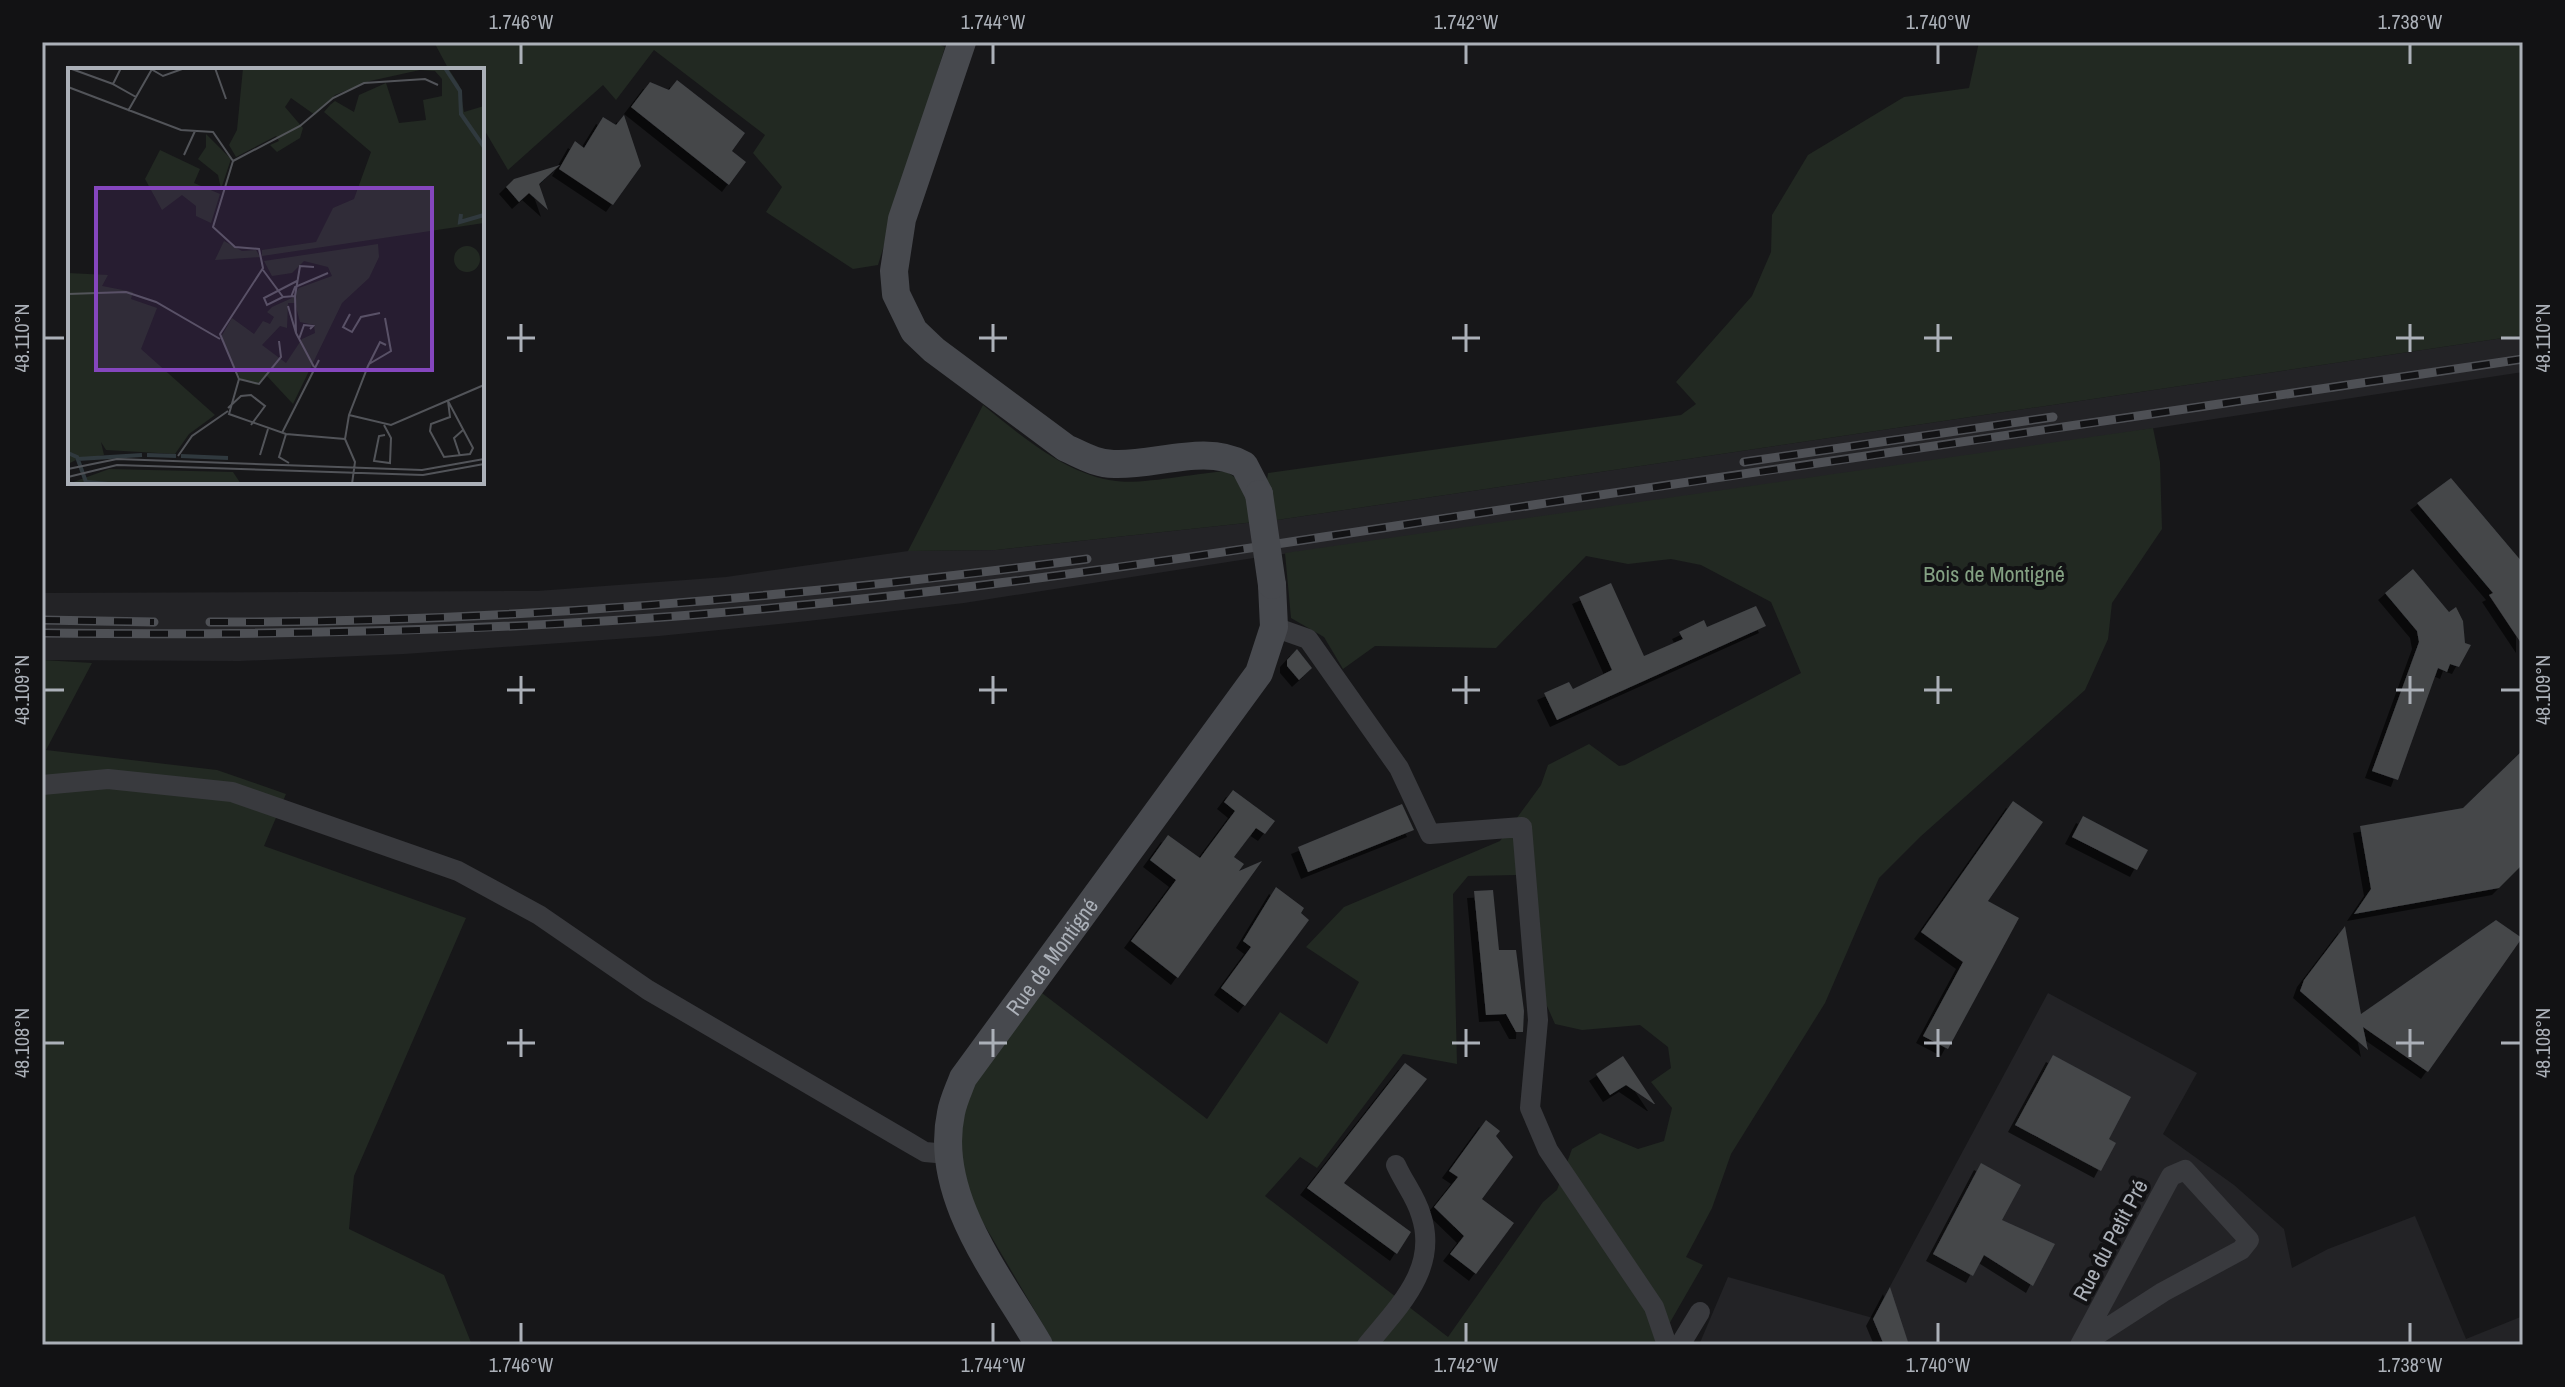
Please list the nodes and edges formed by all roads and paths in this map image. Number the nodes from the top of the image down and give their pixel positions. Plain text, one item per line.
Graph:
1 (962, 42) edge
2 (1274, 627) junction
3 (42, 785) edge
4 (948, 1154) junction
5 (1396, 1165) dead end
6 (1700, 1312) dead end
7 (1039, 1345) edge
8 (1367, 1345) edge
9 (1667, 1345) edge
10 (1680, 1345) edge
11 (2080, 1345) edge

1 - 2 street, Rue de Montigné, bridge
2 - 4 street, Rue de Montigné
2 - 9 street
3 - 4 street
4 - 7 street, Rue de Montigné
5 - 8 street
6 - 10 street
11 - 11 street, Rue du Petit Pré

